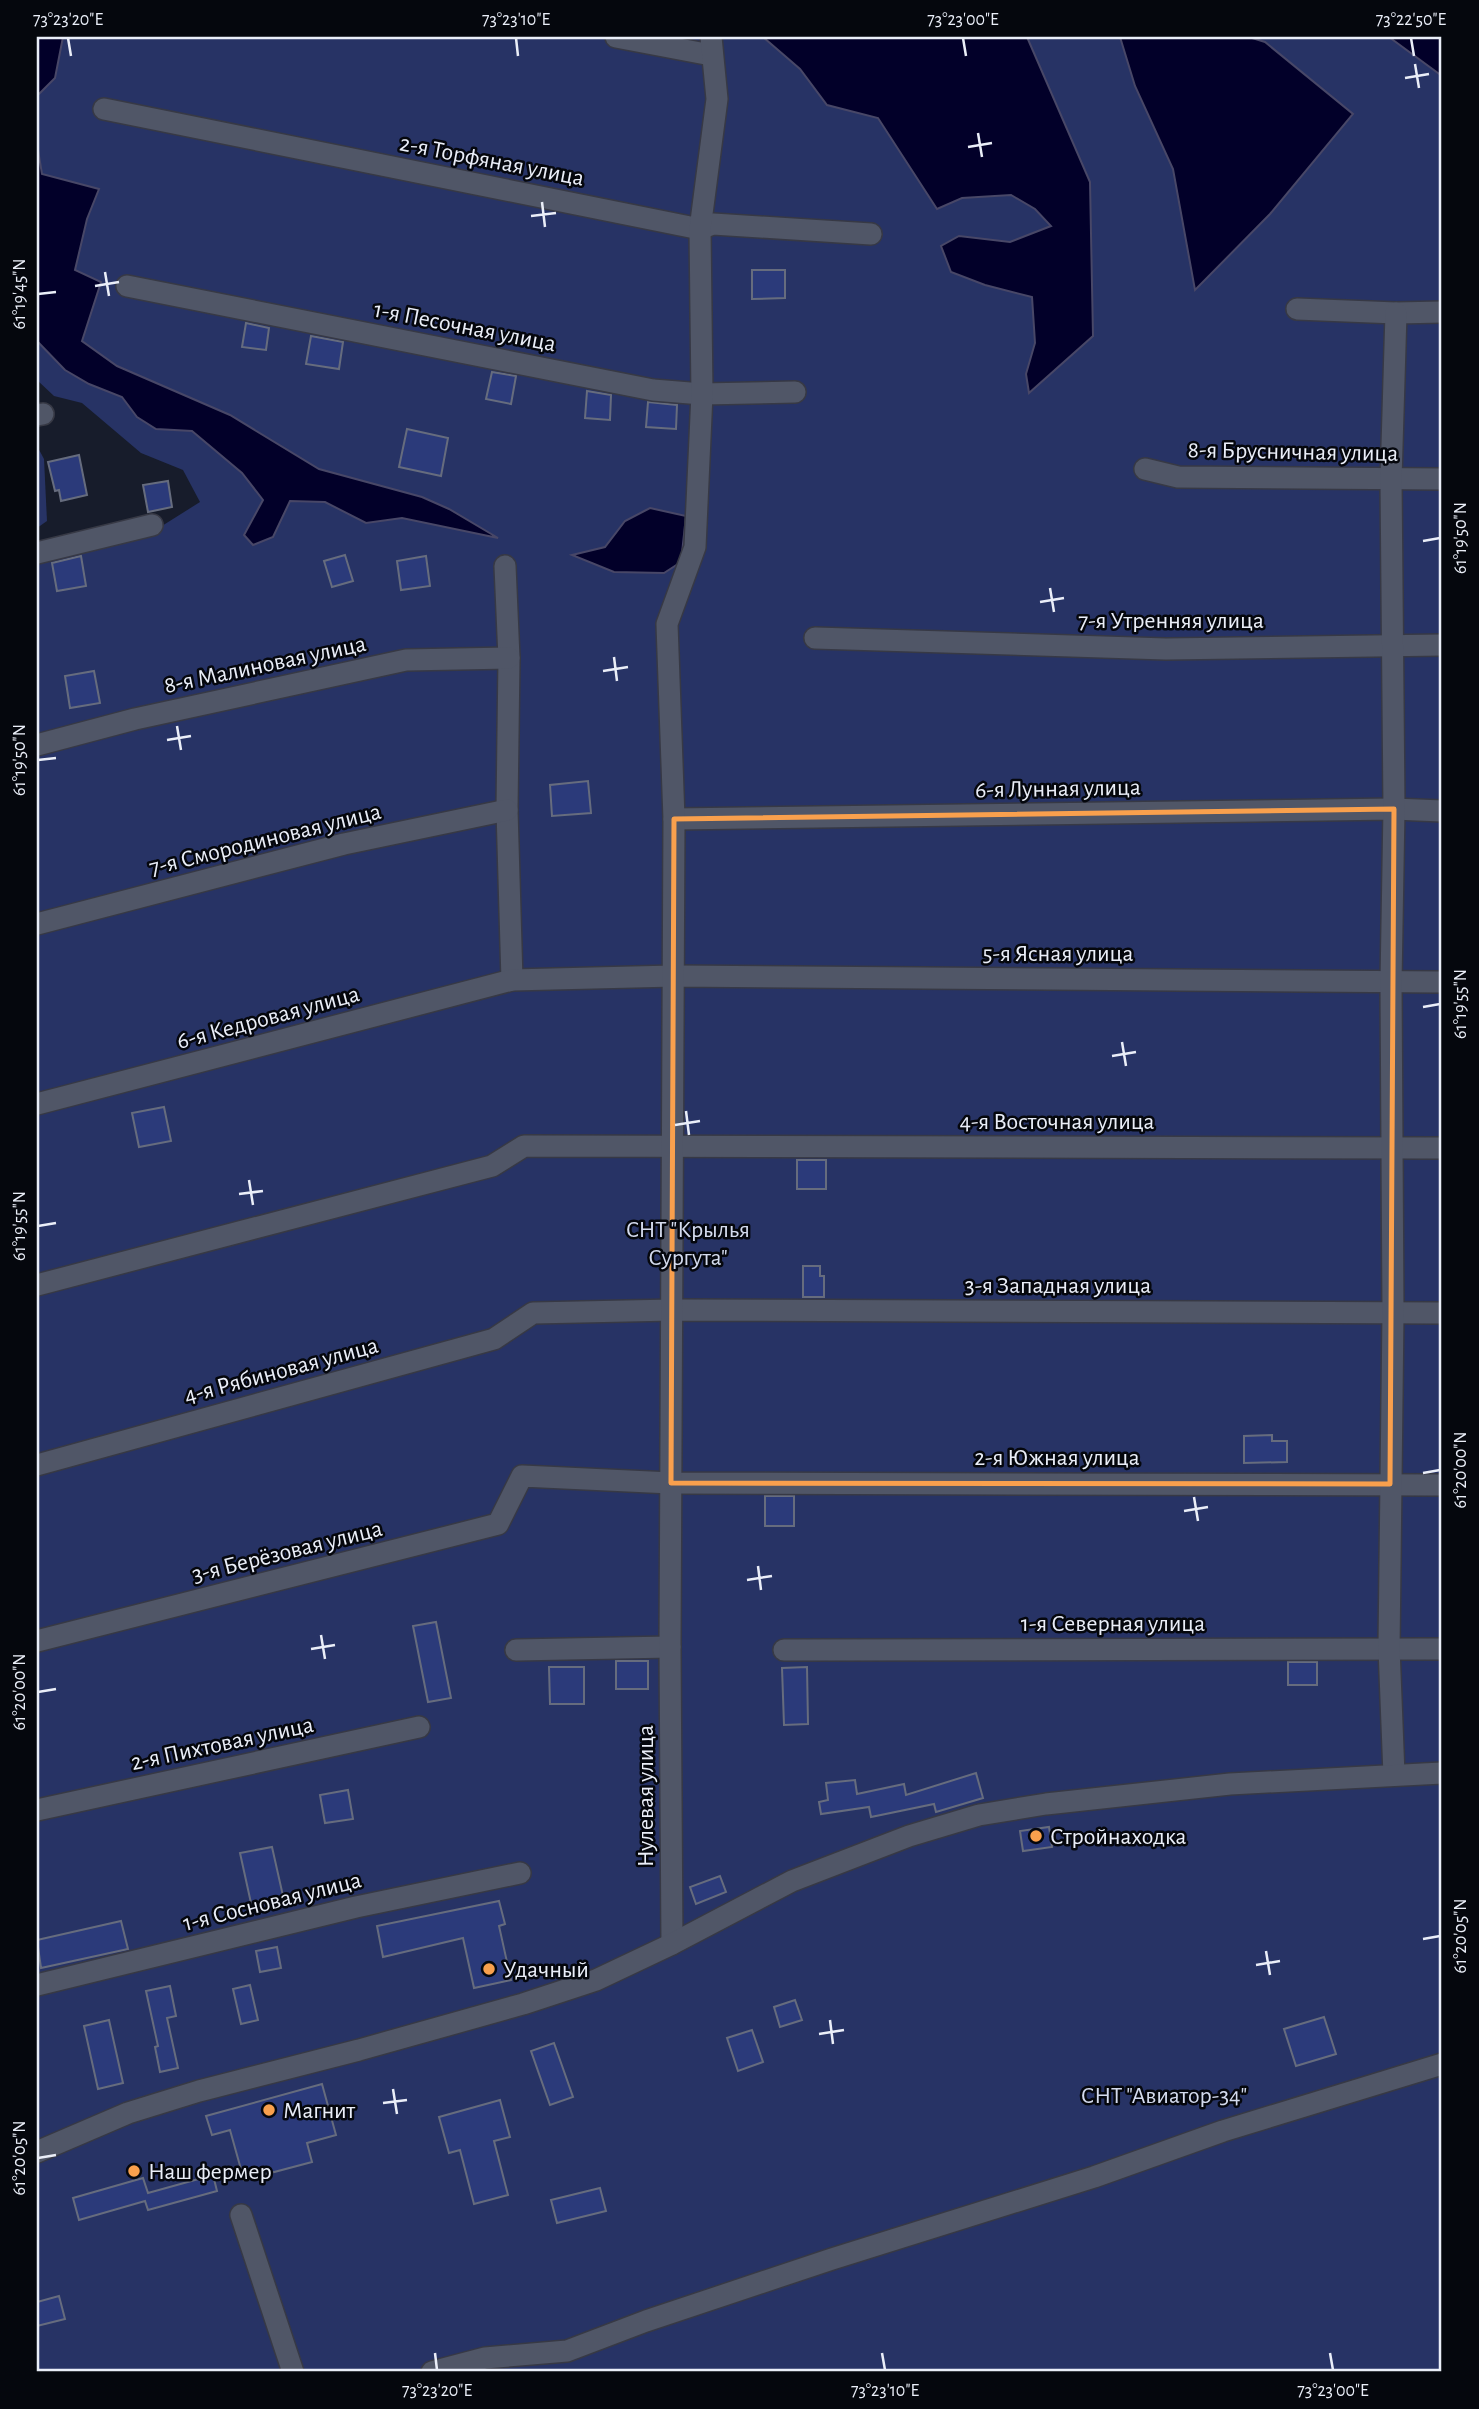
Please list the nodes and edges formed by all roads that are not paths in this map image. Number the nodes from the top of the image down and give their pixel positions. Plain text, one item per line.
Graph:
1 (616, 37) edge
2 (711, 46) edge
3 (104, 109) dead end
4 (700, 229) junction
5 (871, 234) dead end
6 (127, 286) dead end
7 (1297, 309) dead end
8 (1442, 312) edge
9 (1396, 313) junction
10 (795, 392) dead end
11 (702, 394) junction
12 (1145, 468) dead end
13 (1391, 479) junction
14 (1442, 479) edge
15 (152, 525) dead end
16 (37, 553) edge
17 (505, 566) dead end
18 (815, 638) dead end
19 (1442, 645) edge
20 (1392, 646) junction
21 (509, 659) junction
22 (37, 745) edge
23 (1394, 809) junction
24 (507, 810) junction
25 (1442, 811) edge
26 (674, 819) junction
27 (37, 924) edge
28 (674, 976) junction
29 (512, 980) junction
30 (1391, 982) junction
31 (1442, 982) edge
32 (37, 1104) edge
33 (671, 1147) junction
34 (1394, 1148) junction
35 (1442, 1148) edge
36 (37, 1285) edge
37 (673, 1310) junction
38 (533, 1313) joint
39 (1393, 1313) junction
40 (1442, 1313) edge
41 (37, 1465) edge
42 (522, 1476) joint
43 (671, 1483) junction
44 (1390, 1484) junction
45 (1442, 1485) edge
46 (37, 1641) edge
47 (670, 1647) junction
48 (1389, 1648) junction
49 (1442, 1649) edge
50 (516, 1650) dead end
51 (784, 1650) dead end
52 (419, 1727) dead end
53 (1442, 1773) edge
54 (1394, 1776) junction
55 (37, 1810) edge
56 (520, 1873) dead end
57 (672, 1944) junction
58 (37, 1985) edge
59 (1442, 2064) edge
60 (37, 2152) edge
61 (241, 2215) dead end
62 (293, 2372) edge
63 (432, 2372) edge

1 - 2 street
2 - 4 street, Нулевая улица
3 - 4 street, 2-я Торфяная улица
4 - 5 street, 2-я Торфяная улица
4 - 11 street, Нулевая улица
6 - 11 street, 1-я Песочная улица
7 - 9 street
8 - 9 street
9 - 13 street
10 - 11 street, 1-я Песочная улица
11 - 26 street, Нулевая улица
12 - 13 street, 8-я Брусничная улица
13 - 14 street, 8-я Брусничная улица
13 - 20 street
15 - 16 street
17 - 21 street
18 - 20 street, 7-я Утренняя улица
19 - 20 street, 7-я Утренняя улица
20 - 23 street
21 - 22 street, 8-я Малиновая улица
21 - 24 street
23 - 25 street, 6-я Лунная улица
23 - 26 street, 6-я Лунная улица
23 - 30 street
24 - 27 street, 7-я Смородиновая улица
24 - 29 street
26 - 28 street, Нулевая улица
28 - 29 street, 5-я Ясная улица
28 - 30 street, 5-я Ясная улица
28 - 33 street, Нулевая улица
29 - 32 street, 6-я Кедровая улица
30 - 31 street, 5-я Ясная улица
30 - 34 street
33 - 34 street, 4-я Восточная улица
33 - 36 street, 4-я Восточная улица
33 - 37 street, Нулевая улица
34 - 35 street, 4-я Восточная улица
34 - 39 street
37 - 38 street, 3-я Западная улица
37 - 39 street, 3-я Западная улица
37 - 43 street, Нулевая улица
38 - 41 street, 4-я Рябиновая улица
39 - 40 street, 3-я Западная улица
39 - 44 street
42 - 43 street, 2-я Южная улица
42 - 46 street, 3-я Берёзовая улица
43 - 44 street, 2-я Южная улица
43 - 47 street, Нулевая улица
44 - 45 street, 2-я Южная улица
44 - 48 street
47 - 50 street
47 - 57 street, Нулевая улица
48 - 49 street, 1-я Северная улица
48 - 51 street, 1-я Северная улица
48 - 54 street
52 - 55 street, 2-я Пихтовая улица
53 - 54 street
54 - 57 street
56 - 58 street, 1-я Сосновая улица
57 - 60 street
59 - 63 street
61 - 62 street

